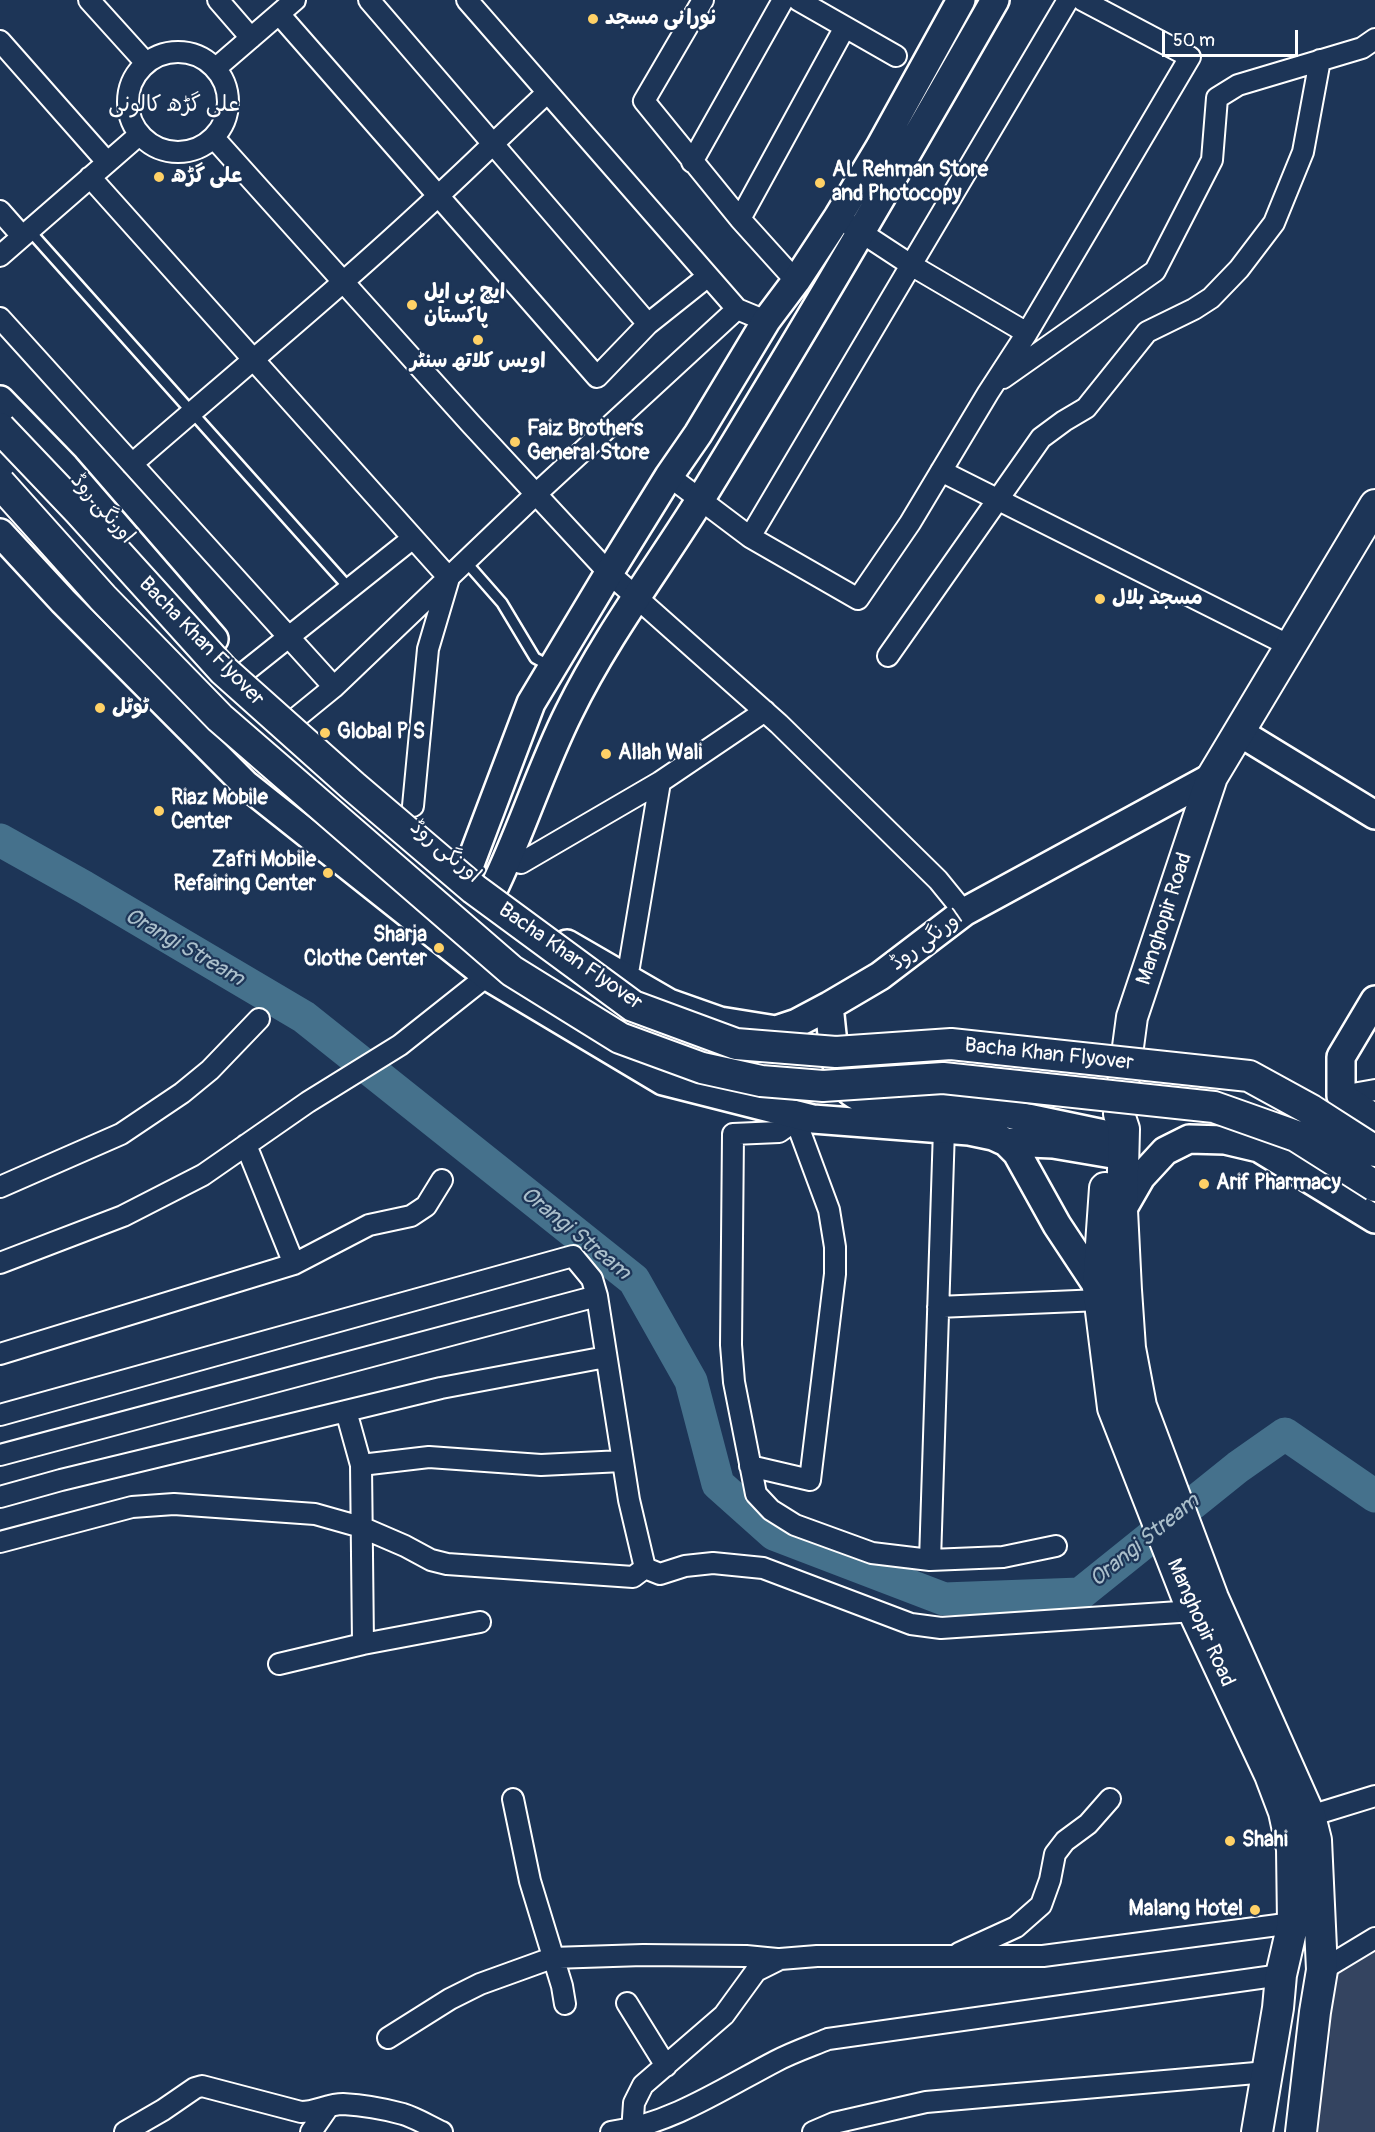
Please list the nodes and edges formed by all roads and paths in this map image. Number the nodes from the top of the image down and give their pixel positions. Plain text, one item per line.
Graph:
1 (89, 0) edge
2 (218, 0) edge
3 (295, 0) edge
4 (369, 0) edge
5 (467, 0) edge
6 (704, 0) edge
7 (783, 0) edge
8 (798, 0) edge
9 (995, 0) edge
10 (1068, 0) edge
11 (1082, 0) edge
12 (953, 3) edge
13 (279, 14) junction
14 (845, 27) junction
15 (251, 38) junction
16 (1375, 39) edge
17 (0, 41) edge
18 (896, 56) dead end
19 (1320, 60) junction
20 (146, 63) junction
21 (216, 68) junction
22 (547, 93) junction
23 (139, 135) junction
24 (214, 138) junction
25 (492, 143) junction
26 (107, 162) junction
27 (692, 162) junction
28 (90, 177) junction
29 (439, 196) junction
30 (0, 211) edge
31 (838, 217) junction
32 (740, 219) junction
33 (862, 232) junction
34 (25, 233) junction
35 (0, 256) edge
36 (910, 265) junction
37 (707, 277) junction
38 (796, 280) junction
39 (343, 281) junction
40 (737, 309) junction
41 (0, 318) edge
42 (766, 321) junction
43 (648, 324) junction
44 (1027, 333) junction
45 (253, 359) junction
46 (994, 384) junction
47 (0, 400) edge
48 (192, 412) junction
49 (0, 428) edge
50 (132, 464) junction
51 (941, 471) junction
52 (669, 476) junction
53 (0, 483) edge
54 (537, 495) junction
55 (998, 499) junction
56 (701, 500) junction
57 (1375, 505) edge
58 (0, 533) edge
59 (750, 537) junction
60 (413, 538) junction
61 (466, 562) junction
62 (609, 573) junction
63 (449, 578) junction
64 (349, 588) junction
65 (638, 597) junction
66 (288, 637) junction
67 (1290, 646) junction
68 (888, 656) dead end
69 (551, 667) junction
70 (246, 671) junction
71 (334, 687) junction
72 (765, 711) junction
73 (296, 718) junction
74 (1239, 732) junction
75 (1212, 777) junction
76 (660, 782) junction
77 (413, 806) dead end
78 (1375, 815) edge
79 (508, 859) junction
80 (467, 872) junction
81 (492, 892) junction
82 (964, 912) junction
83 (629, 967) dead end
84 (487, 976) junction
85 (1375, 1000) edge
86 (829, 1006) junction
87 (259, 1019) dead end
88 (1375, 1090) edge
89 (1341, 1096) junction
90 (799, 1118) junction
91 (1375, 1118) edge
92 (944, 1129) junction
93 (1116, 1139) junction
94 (1006, 1142) junction
95 (246, 1145) junction
96 (1375, 1151) edge
97 (442, 1180) dead end
98 (1375, 1185) edge
99 (0, 1187) edge
100 (1122, 1210) junction
101 (1375, 1219) edge
102 (0, 1263) edge
103 (294, 1264) junction
104 (1099, 1293) junction
105 (597, 1296) junction
106 (938, 1307) junction
107 (0, 1354) edge
108 (606, 1357) junction
109 (1126, 1407) junction
110 (346, 1411) junction
111 (0, 1415) edge
112 (0, 1455) edge
113 (622, 1461) junction
114 (361, 1465) junction
115 (750, 1466) junction
116 (0, 1497) edge
117 (361, 1527) junction
118 (0, 1542) edge
119 (1056, 1546) dead end
120 (930, 1560) junction
121 (645, 1568) junction
122 (1199, 1604) junction
123 (480, 1622) dead end
124 (363, 1644) junction
125 (279, 1664) dead end
126 (1375, 1796) edge
127 (513, 1799) dead end
128 (1110, 1799) dead end
129 (1310, 1816) junction
130 (1293, 1923) junction
131 (1375, 1938) edge
132 (954, 1956) junction
133 (552, 1958) junction
134 (780, 1959) junction
135 (1322, 1970) junction
136 (1281, 1975) junction
137 (627, 2003) dead end
138 (565, 2004) dead end
139 (388, 2038) dead end
140 (666, 2066) junction
141 (1267, 2072) junction
142 (329, 2106) junction
143 (632, 2131) edge
144 (125, 2132) edge
145 (311, 2132) edge
146 (442, 2132) edge
147 (611, 2132) edge
148 (813, 2132) edge
149 (1257, 2132) edge
150 (1301, 2132) edge

1 - 20 street
2 - 15 street
3 - 13 street
4 - 25 street
5 - 22 street
6 - 27 street
7 - 27 street
8 - 14 street
9 - 33 street
10 - 36 street
11 - 44 street
12 - 31 street
13 - 15 street
13 - 29 street
14 - 18 street
14 - 32 street
15 - 21 street
16 - 19 street
17 - 26 street
19 - 46 street
19 - 55 street
20 - 21 street
20 - 23 street
21 - 24 street
22 - 25 street
22 - 37 street
23 - 24 street
23 - 26 street
24 - 39 street
25 - 29 street
25 - 43 street
26 - 28 street
27 - 32 street
28 - 34 street
28 - 45 street
29 - 39 street
29 - 43 street
30 - 34 street
31 - 33 street
31 - 38 street
32 - 38 street
33 - 36 street
33 - 56 street
34 - 35 street
34 - 48 lane
36 - 44 street
36 - 59 street
37 - 40 street
37 - 43 street
38 - 42 street
39 - 45 street
39 - 54 street
40 - 42 street
40 - 54 street
41 - 50 street
42 - 52 street
44 - 46 street
45 - 48 street
45 - 60 street
46 - 51 street
47 - 70 street, اورنگی روڈ
48 - 50 street
48 - 64 lane
49 - 96 main road, Bacha Khan Flyover, bridge
50 - 66 street
51 - 55 street
51 - 59 street
52 - 56 street
52 - 62 street
53 - 98 main road, Bacha Khan Flyover, bridge
54 - 61 street
54 - 62 street
55 - 67 street
55 - 68 street
56 - 59 street
56 - 65 street
57 - 67 main road, Manghopir Road
58 - 84 street
60 - 63 street
60 - 64 street
61 - 63 street
61 - 69 lane
62 - 65 street
62 - 69 street
63 - 71 street
63 - 77 street
64 - 66 street
65 - 72 street
65 - 79 street
66 - 70 street
66 - 71 street
67 - 74 main road, Manghopir Road
69 - 80 street
70 - 73 street, اورنگی روڈ
71 - 73 street
72 - 76 street
72 - 82 street
73 - 80 street, اورنگی روڈ
74 - 75 main road, Manghopir Road
74 - 78 street
75 - 82 street, اورنگی روڈ
75 - 93 main road, Manghopir Road
76 - 79 street
76 - 83 street
79 - 81 street
80 - 81 street, اورنگی روڈ
81 - 86 street, اورنگی روڈ
82 - 86 street, اورنگی روڈ
84 - 90 street
84 - 95 street
85 - 89 street
86 - 93 street
87 - 99 street
88 - 89 street
89 - 91 street
90 - 92 street
90 - 115 street
90 - 115 street
92 - 94 street
92 - 106 street
93 - 94 street
93 - 100 main road, Manghopir Road
93 - 104 main road, Manghopir Road
94 - 104 street
95 - 102 street
95 - 103 street
97 - 103 street
100 - 101 street
100 - 109 main road, Manghopir Road
103 - 107 street
104 - 106 street
104 - 109 main road, Manghopir Road
105 - 108 street
105 - 111 street
105 - 112 street
106 - 120 street
108 - 110 street
108 - 113 street
109 - 122 main road, Manghopir Road
110 - 114 street
110 - 116 street
113 - 114 street
113 - 121 street
114 - 117 street
115 - 120 street
117 - 118 street
117 - 121 street
117 - 124 street
119 - 120 street
121 - 122 street
122 - 129 main road, Manghopir Road
122 - 130 main road, Manghopir Road
123 - 124 street
124 - 125 street
126 - 129 street
127 - 133 street
128 - 132 street
129 - 135 main road, Manghopir Road
130 - 132 street
130 - 136 main road, Manghopir Road
131 - 135 street
132 - 134 street
133 - 134 street
133 - 138 street
133 - 139 street
134 - 140 street
135 - 150 main road, Manghopir Road
136 - 141 main road, Manghopir Road
136 - 143 street
137 - 140 street
140 - 143 street
141 - 148 street
141 - 149 main road, Manghopir Road
142 - 144 street
142 - 145 street
142 - 146 street
143 - 147 street

